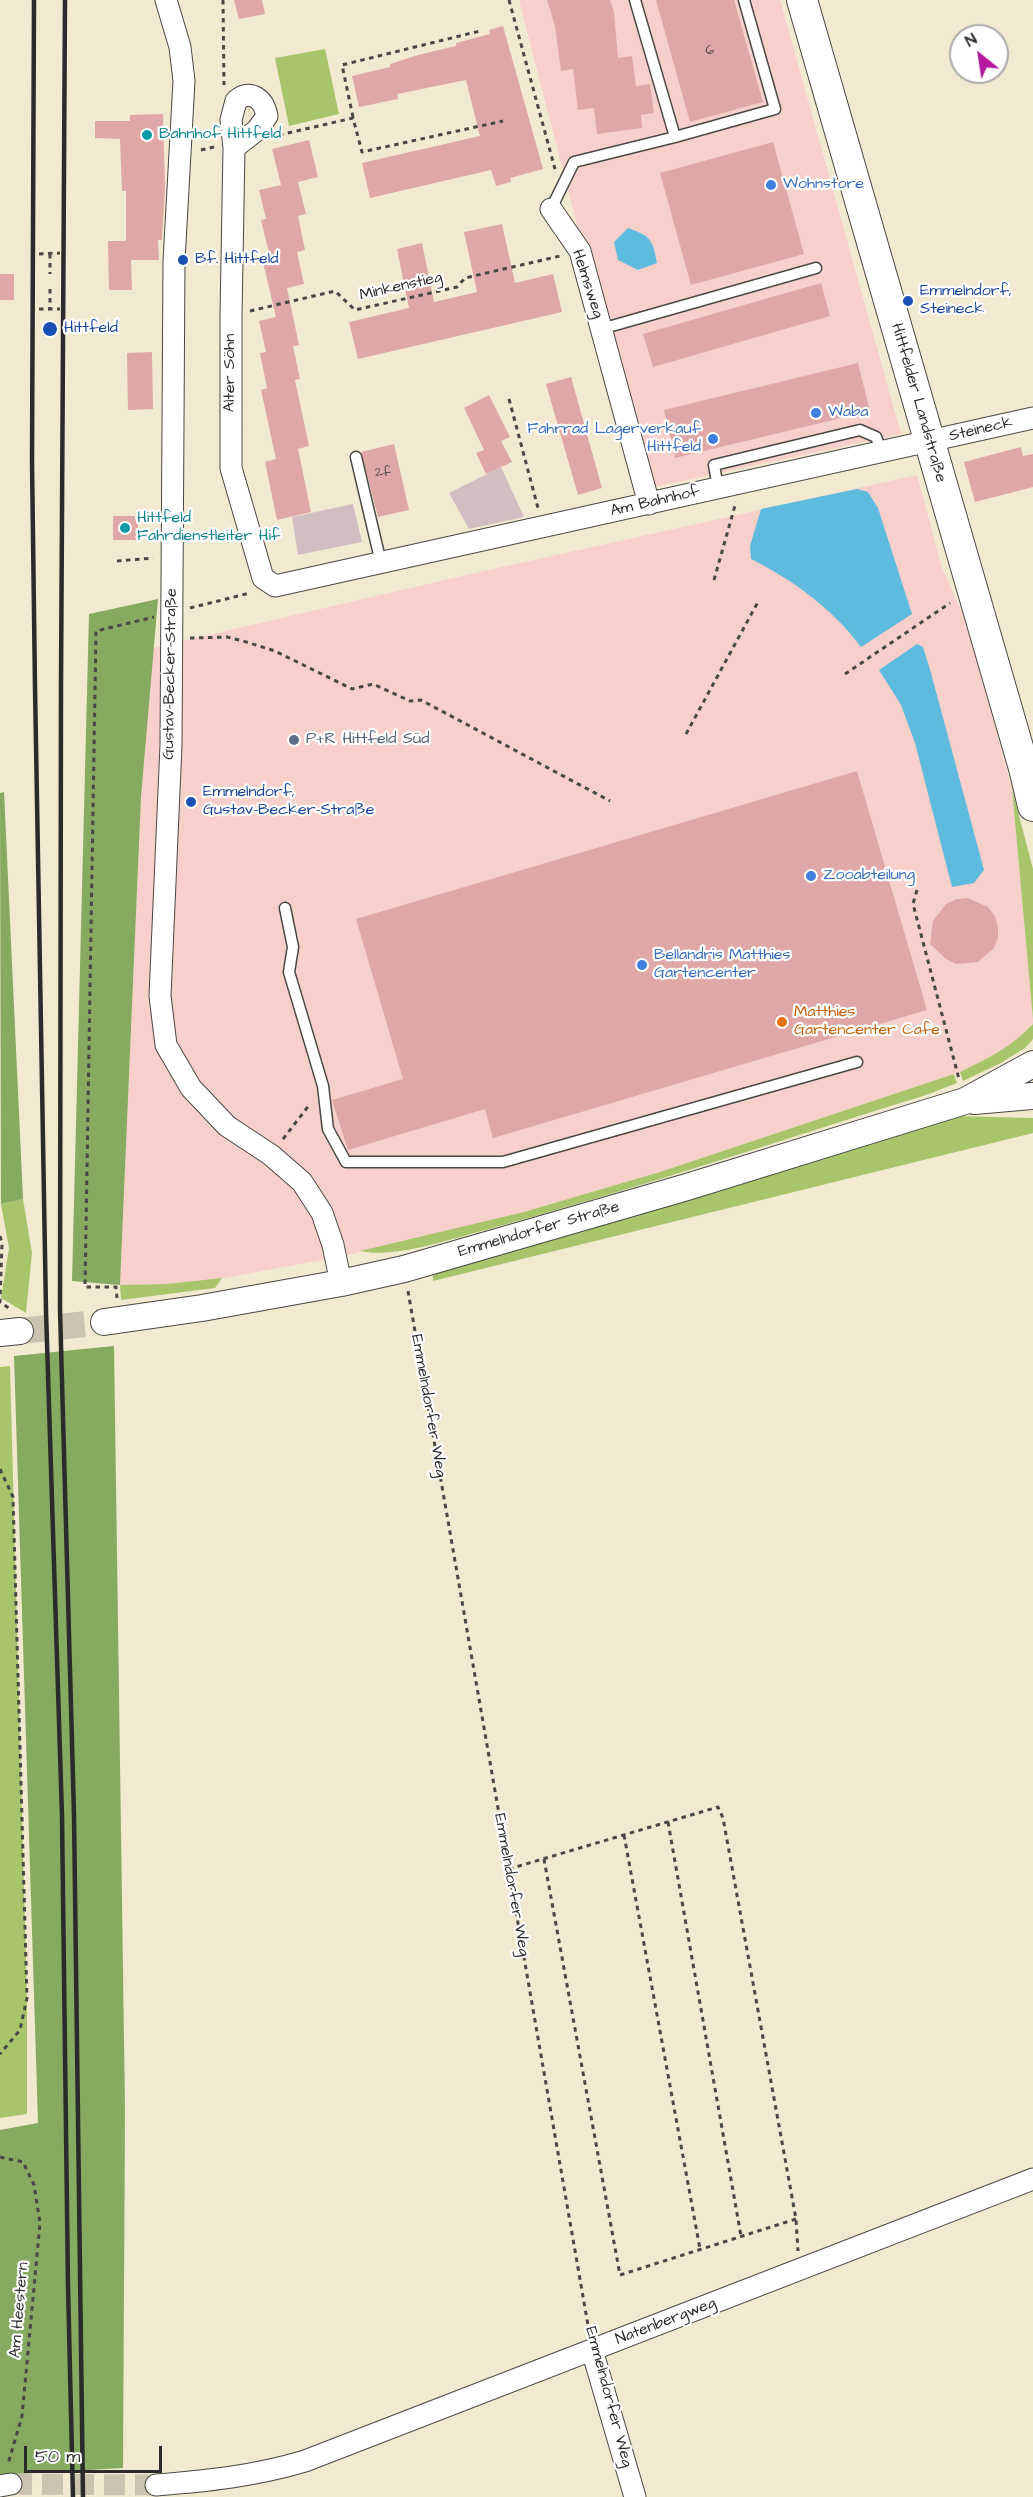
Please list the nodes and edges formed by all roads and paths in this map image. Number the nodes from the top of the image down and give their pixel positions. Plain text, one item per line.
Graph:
1 (166, 0) edge
2 (223, 0) edge
3 (509, 0) edge
4 (635, 0) edge
5 (744, 0) edge
6 (802, 0) edge
7 (480, 31) dead end
8 (233, 105) junction
9 (353, 118) junction
10 (503, 121) dead end
11 (275, 136) dead end
12 (675, 137) junction
13 (227, 147) junction
14 (204, 149) dead end
15 (555, 172) dead end
16 (551, 209) joint
17 (580, 251) junction
18 (60, 253) dead end
19 (39, 254) dead end
20 (50, 254) junction
21 (816, 268) dead end
22 (50, 274) dead end
23 (50, 289) dead end
24 (39, 309) dead end
25 (50, 309) junction
26 (60, 309) dead end
27 (231, 316) junction
28 (601, 329) junction
29 (508, 399) dead end
30 (1033, 418) edge
31 (929, 441) junction
32 (882, 452) junction
33 (356, 457) dead end
34 (741, 483) junction
35 (718, 488) junction
36 (649, 504) junction
37 (543, 527) junction
38 (173, 556) junction
39 (117, 561) dead end
40 (381, 563) junction
41 (714, 580) dead end
42 (275, 586) junction
43 (972, 588) junction
44 (759, 600) dead end
45 (173, 612) junction
46 (186, 638) dead end
47 (845, 674) dead end
48 (686, 734) dead end
49 (610, 801) dead end
50 (1033, 806) edge
51 (917, 890) dead end
52 (285, 908) dead end
53 (857, 1062) dead end
54 (1033, 1064) edge
55 (323, 1086) junction
56 (1033, 1096) edge
57 (965, 1101) junction
58 (271, 1155) junction
59 (0, 1236) edge
60 (404, 1269) junction
61 (341, 1283) junction
62 (0, 1302) edge
63 (111, 1313) joint
64 (0, 1469) edge
65 (668, 1822) junction
66 (624, 1835) junction
67 (544, 1859) junction
68 (509, 1869) junction
69 (0, 2054) edge
70 (0, 2157) edge
71 (1033, 2179) edge
72 (796, 2219) junction
73 (741, 2236) junction
74 (700, 2250) junction
75 (799, 2270) junction
76 (592, 2350) junction
77 (6, 2485) edge
78 (156, 2485) tunnel mouth
79 (635, 2497) edge

1 - 38 street, Gustav-Becker-Straße
2 - 8 path
3 - 15 path
4 - 12 lane
5 - 12 lane
6 - 31 main road, Hittfelder Landstraße
7 - 9 path
8 - 13 street, Alter Söhn
8 - 13 street
9 - 10 path
9 - 11 path
12 - 16 lane
13 - 14 path
13 - 27 street, Alter Söhn
16 - 17 street, Helmsweg
17 - 27 path, Minkenstieg
17 - 28 street, Helmsweg
18 - 20 path
19 - 20 path
20 - 22 path
21 - 28 lane
23 - 25 path
24 - 25 path
25 - 26 path
27 - 42 street, Alter Söhn
28 - 36 street, Helmsweg
29 - 37 path
30 - 31 street, Steineck
31 - 32 street, Am Bahnhof
31 - 43 main road, Hittfelder Landstraße
32 - 34 street, Am Bahnhof
32 - 35 lane
33 - 40 lane
34 - 35 street, Am Bahnhof
34 - 41 path
35 - 36 street, Am Bahnhof
36 - 37 street, Am Bahnhof
37 - 40 street, Am Bahnhof
38 - 39 path
38 - 45 street, Gustav-Becker-Straße
40 - 42 street, Am Bahnhof
42 - 45 path
43 - 47 path
43 - 50 main road, Hittfelder Landstraße
44 - 48 path
45 - 58 street, Gustav-Becker-Straße
45 - 63 path
46 - 49 path
51 - 57 path
52 - 55 lane
53 - 55 lane
54 - 57 street, Emmelndorfer Straße
55 - 58 path
56 - 57 street, Emmelndorfer Straße
57 - 60 street, Emmelndorfer Straße
58 - 61 street, Gustav-Becker-Straße
59 - 62 path
60 - 61 street, Emmelndorfer Straße
60 - 68 path, Emmelndorfer Weg
61 - 63 street, Emmelndorfer Straße
64 - 69 path
65 - 66 path
65 - 72 path
65 - 73 path
66 - 67 path
66 - 74 path
67 - 68 path
67 - 74 path
68 - 76 path, Emmelndorfer Weg
70 - 77 path, Am Heestern
71 - 75 street, Natenbergweg
72 - 73 path
72 - 75 path
73 - 74 path
75 - 76 street, Natenbergweg
76 - 78 street, Natenbergweg
76 - 79 street, Emmelndorfer Weg

